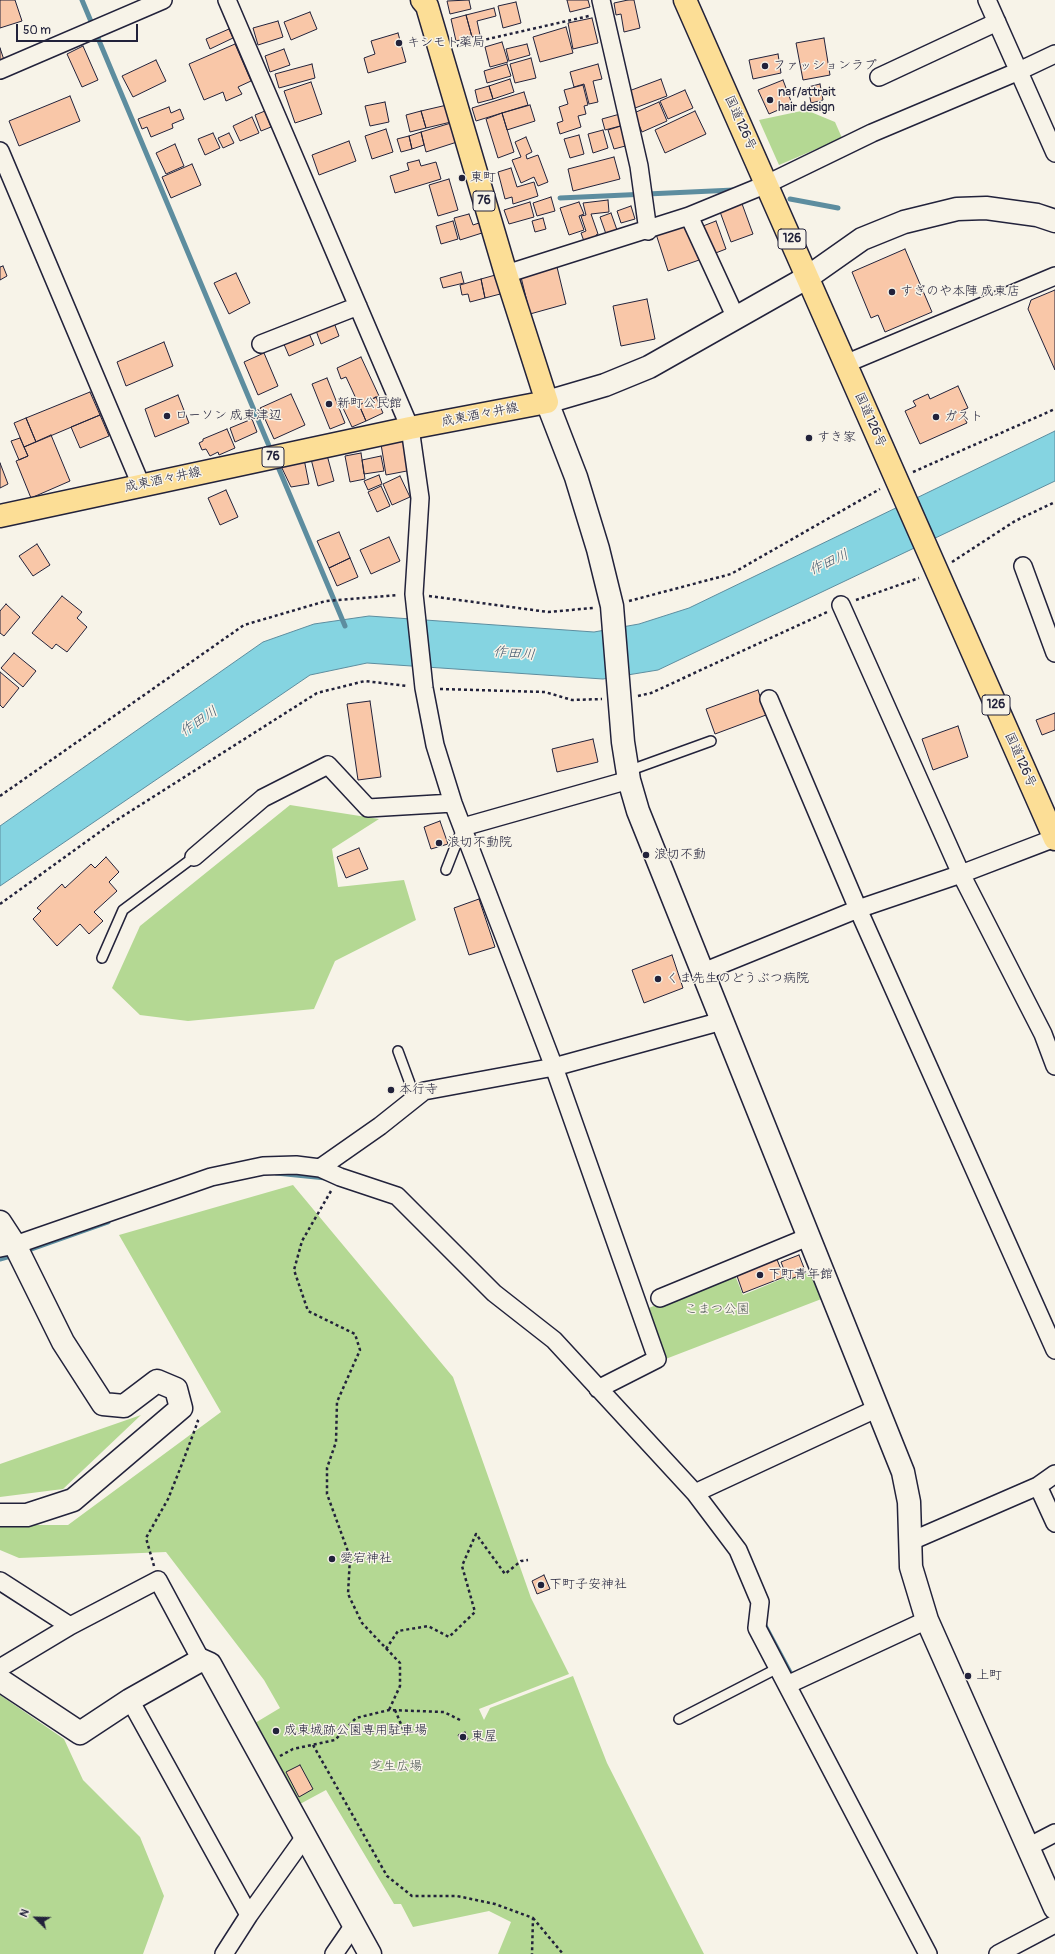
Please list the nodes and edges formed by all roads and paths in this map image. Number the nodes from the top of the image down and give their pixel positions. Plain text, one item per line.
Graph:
1 (163, 0) edge
2 (227, 0) edge
3 (422, 0) edge
4 (685, 0) edge
5 (987, 0) edge
6 (602, 6) edge
7 (997, 22) junction
8 (439, 51) junction
9 (1055, 54) edge
10 (0, 70) edge
11 (1019, 71) junction
12 (879, 76) dead end
13 (0, 151) edge
14 (1055, 153) edge
15 (767, 184) junction
16 (690, 216) junction
17 (1055, 221) edge
18 (648, 230) junction
19 (506, 274) junction
20 (1055, 276) edge
21 (808, 277) junction
22 (358, 306) junction
23 (736, 318) junction
24 (261, 344) dead end
25 (845, 364) junction
26 (548, 402) junction
27 (1055, 409) edge
28 (410, 428) junction
29 (896, 480) junction
30 (141, 485) junction
31 (1055, 502) edge
32 (0, 516) edge
33 (1023, 566) dead end
34 (938, 571) junction
35 (414, 594) junction
36 (612, 606) junction
37 (841, 606) junction
38 (1055, 653) edge
39 (424, 688) junction
40 (619, 699) junction
41 (769, 700) dead end
42 (711, 741) dead end
43 (629, 775) junction
44 (0, 796) edge
45 (453, 803) junction
46 (463, 827) junction
47 (1055, 839) edge
48 (194, 857) joint
49 (446, 870) dead end
50 (961, 874) junction
51 (0, 904) edge
52 (858, 909) junction
53 (102, 958) dead end
54 (703, 972) junction
55 (722, 1021) junction
56 (398, 1051) dead end
57 (1055, 1066) edge
58 (554, 1068) junction
59 (415, 1097) junction
60 (320, 1168) junction
61 (335, 1185) dead end
62 (0, 1222) edge
63 (808, 1237) junction
64 (14, 1250) edge
65 (660, 1298) dead end
66 (1055, 1350) edge
67 (598, 1389) junction
68 (181, 1408) junction
69 (878, 1408) junction
70 (1055, 1474) edge
71 (1038, 1486) junction
72 (696, 1493) junction
73 (0, 1515) edge
74 (1055, 1523) edge
75 (909, 1542) junction
76 (528, 1560) dead end
77 (158, 1580) junction
78 (0, 1581) edge
79 (928, 1620) junction
80 (70, 1626) junction
81 (386, 1649) junction
82 (201, 1660) junction
83 (0, 1668) edge
84 (778, 1668) junction
85 (0, 1680) edge
86 (792, 1683) junction
87 (130, 1700) junction
88 (389, 1710) junction
89 (395, 1710) junction
90 (678, 1719) dead end
91 (460, 1720) dead end
92 (406, 1736) dead end
93 (313, 1746) junction
94 (266, 1763) junction
95 (1055, 1833) edge
96 (304, 1838) junction
97 (1028, 1846) junction
98 (1055, 1908) edge
99 (249, 1915) junction
100 (533, 1918) junction
101 (1055, 1924) edge
102 (354, 1925) junction
103 (224, 1954) edge
104 (334, 1954) edge
105 (370, 1954) edge
106 (532, 1954) edge
107 (563, 1954) edge
108 (928, 1954) edge
109 (998, 1954) edge

1 - 10 street
2 - 22 street
3 - 8 main road, 76
4 - 15 main road, 国道126号 / 126
5 - 7 street
6 - 8 path
6 - 18 street
7 - 11 street
7 - 12 street
8 - 19 main road, 76
9 - 11 street
11 - 14 street
11 - 15 street
13 - 30 street
15 - 16 street
15 - 21 main road, 国道126号 / 126
16 - 18 street
16 - 23 street
17 - 21 street
18 - 19 street
19 - 26 main road, 76
20 - 25 street
21 - 23 street
21 - 25 main road, 国道126号 / 126
22 - 24 street
22 - 28 street
23 - 26 street
25 - 29 main road, 国道126号 / 126
26 - 28 main road, 成東酒々井線 / 76
26 - 36 street
27 - 29 path
28 - 30 main road, 成東酒々井線 / 76
28 - 35 street
29 - 34 main road, 国道126号 / 126
29 - 36 path
30 - 32 main road, 成東酒々井線 / 76
31 - 34 path
33 - 38 street
34 - 37 path
34 - 47 main road, 国道126号 / 126
35 - 36 path
35 - 39 street
35 - 44 path
36 - 40 street
37 - 40 path
37 - 50 street
39 - 40 path
39 - 45 street
39 - 51 path
40 - 43 street
41 - 52 street
42 - 43 lane
43 - 46 street
43 - 54 street
45 - 46 street
45 - 48 street
46 - 49 lane
46 - 58 street
47 - 50 street
48 - 53 lane
50 - 52 street
50 - 57 street
52 - 54 street
52 - 66 street
54 - 55 street
55 - 58 street
55 - 63 street
56 - 59 lane
58 - 59 street
58 - 67 street
59 - 60 street
60 - 64 street
60 - 67 street
61 - 81 path
62 - 64 street
63 - 65 street
63 - 69 street
64 - 68 street
67 - 72 street
68 - 73 street
68 - 77 path
69 - 72 street
69 - 75 street
70 - 71 street
71 - 74 street
71 - 75 street
72 - 84 street
75 - 79 street
76 - 81 path
77 - 80 street
77 - 82 street
78 - 80 street
79 - 86 street
79 - 97 street
80 - 83 street
81 - 88 path
82 - 87 street
82 - 94 street
84 - 86 street
84 - 90 lane
85 - 87 street
86 - 108 street
87 - 99 street
88 - 89 path
88 - 93 path
89 - 91 path
89 - 92 path
93 - 94 path
93 - 100 path
94 - 96 street
95 - 97 street
96 - 99 street
96 - 102 street
97 - 98 street
99 - 103 street
100 - 106 path
100 - 107 path
101 - 109 street
102 - 104 street
102 - 105 street

